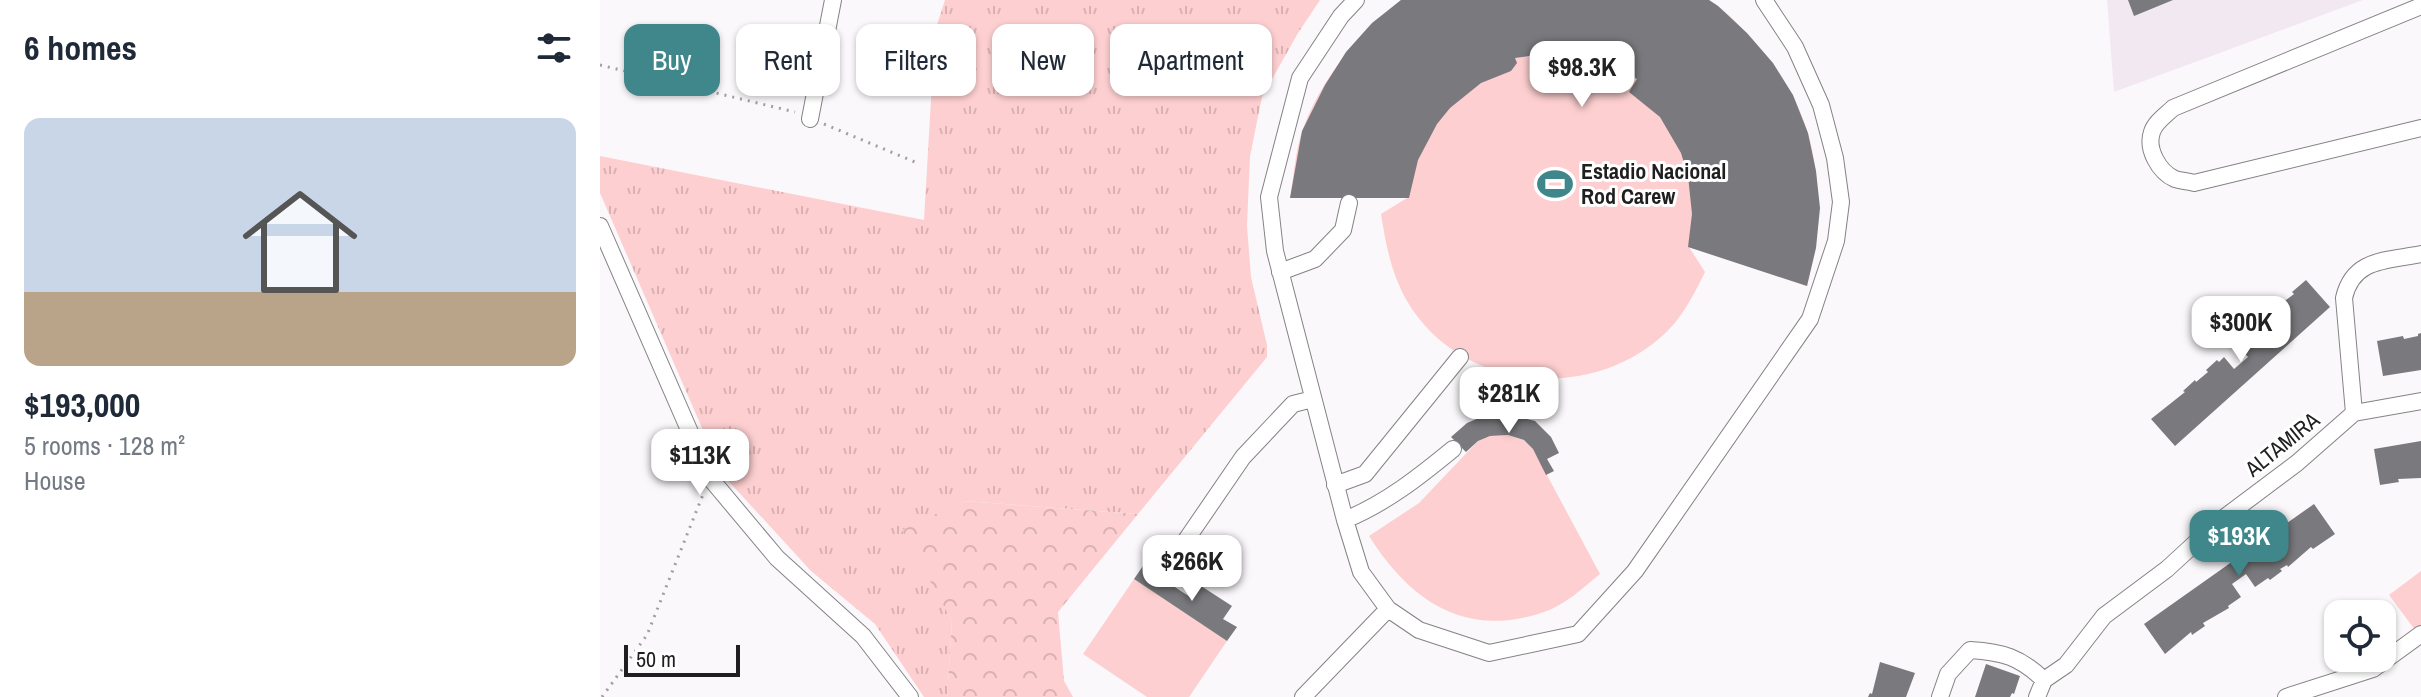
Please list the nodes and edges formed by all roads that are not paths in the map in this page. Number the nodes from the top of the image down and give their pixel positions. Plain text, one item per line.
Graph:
1 (833, 0) edge
2 (1356, 0) edge
3 (1764, 0) edge
4 (2421, 6) edge
5 (2401, 7) edge
6 (810, 119) road end
7 (2421, 128) edge
8 (1349, 203) dead end
9 (600, 226) edge
10 (2421, 254) edge
11 (1280, 272) junction
12 (1460, 357) dead end
13 (1313, 399) junction
14 (2421, 401) edge
15 (2354, 413) junction
16 (1453, 449) dead end
17 (1335, 485) junction
18 (1345, 520) junction
19 (1171, 562) dead end
20 (1388, 609) junction
21 (2421, 634) edge
22 (2044, 680) junction
23 (910, 697) edge
24 (1303, 697) edge
25 (1940, 697) edge
26 (2037, 697) edge
27 (2286, 697) edge

1 - 6 street
2 - 11 street
3 - 20 street
4 - 5 street
5 - 7 street
8 - 11 street
9 - 23 street
10 - 15 street, ALTAMIRA
11 - 13 street
12 - 17 street
13 - 17 street
13 - 19 street
14 - 15 street
15 - 22 street, ALTAMIRA
16 - 18 street
17 - 18 street
18 - 20 street
20 - 24 street
21 - 27 street
22 - 25 street
22 - 26 street

